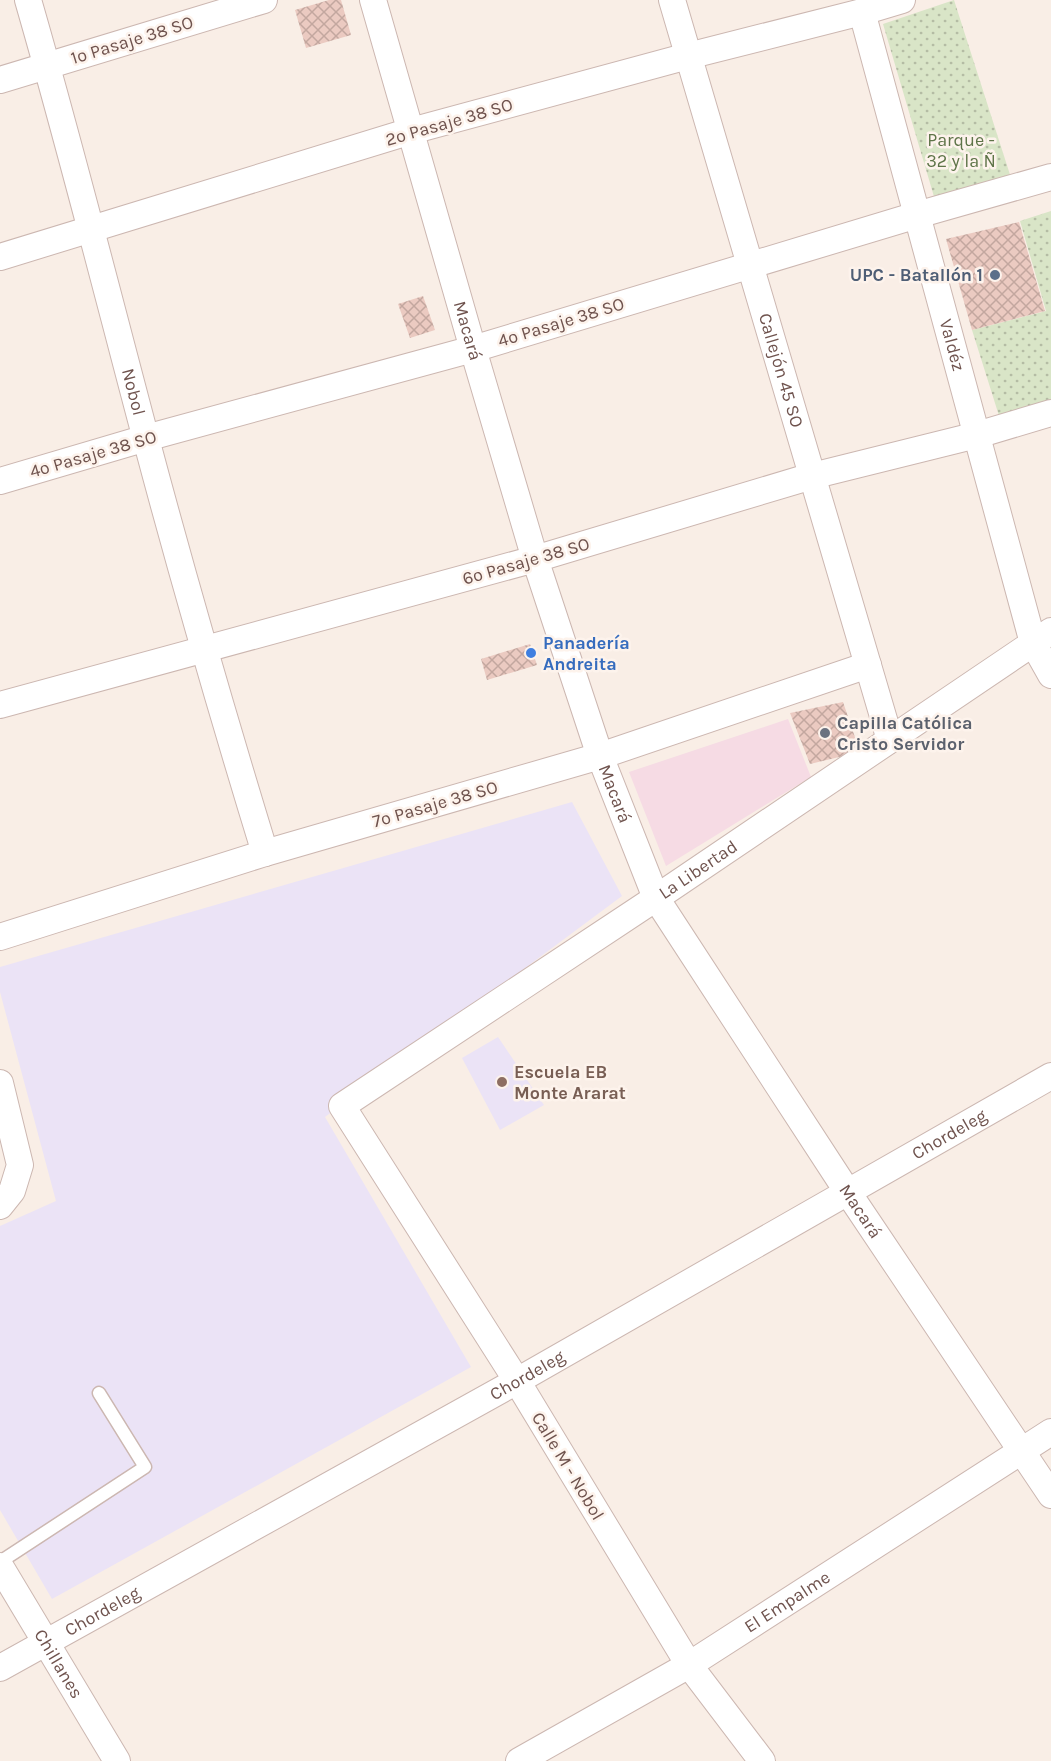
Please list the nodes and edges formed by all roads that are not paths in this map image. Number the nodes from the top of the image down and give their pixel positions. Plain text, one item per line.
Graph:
1 (28, 0) edge
2 (264, 0) edge
3 (373, 0) edge
4 (672, 0) edge
5 (902, 0) edge
6 (862, 12) junction
7 (688, 56) junction
8 (47, 66) junction
9 (0, 80) edge
10 (411, 131) junction
11 (1051, 177) edge
12 (917, 215) junction
13 (92, 228) junction
14 (0, 257) edge
15 (750, 265) junction
16 (473, 349) junction
17 (1051, 413) edge
18 (976, 435) junction
19 (146, 438) junction
20 (812, 477) junction
21 (0, 481) edge
22 (535, 559) junction
23 (1042, 637) edge
24 (204, 650) junction
25 (868, 665) junction
26 (1051, 675) edge
27 (0, 705) edge
28 (890, 740) junction
29 (600, 756) junction
30 (265, 854) junction
31 (656, 898) junction
32 (0, 937) edge
33 (1051, 1076) edge
34 (0, 1083) edge
35 (342, 1106) joint
36 (847, 1191) junction
37 (0, 1206) edge
38 (517, 1381) junction
39 (99, 1393) dead end
40 (1051, 1432) edge
41 (1021, 1452) junction
42 (1051, 1495) edge
43 (0, 1564) edge
44 (46, 1641) junction
45 (689, 1665) junction
46 (0, 1668) edge
47 (117, 1761) edge
48 (519, 1761) edge
49 (762, 1761) edge

1 - 8 street, Nobol
2 - 8 street, 1º Pasaje 38 SO
3 - 10 street, Macará
4 - 7 street, Callejón 45 SO
5 - 6 street, 2º Pasaje 38 SO
6 - 7 street, 2º Pasaje 38 SO
6 - 12 street, Valdéz
7 - 10 street, 2º Pasaje 38 SO
7 - 15 street, Callejón 45 SO
8 - 9 street, 1º Pasaje 38 SO
8 - 13 street, Nobol
10 - 13 street, 2º Pasaje 38 SO
10 - 16 street, Macará
11 - 12 street, 4º Pasaje 38 SO
12 - 15 street, 4º Pasaje 38 SO
12 - 18 street, Valdéz
13 - 14 street, 2º Pasaje 38 SO
13 - 19 street, Nobol
15 - 16 street, 4º Pasaje 38 SO
15 - 20 street, Callejón 45 SO
16 - 19 street, 4º Pasaje 38 SO
16 - 22 street, Macará
17 - 18 street, 6º Pasaje 38 SO
18 - 20 street, 6º Pasaje 38 SO
18 - 23 street, Valdéz
19 - 21 street, 4º Pasaje 38 SO
19 - 24 street, Nobol
20 - 22 street, 6º Pasaje 38 SO
20 - 25 street, Callejón 45 SO
22 - 24 street, 6º Pasaje 38 SO
22 - 29 street, Macará
23 - 26 street, Valdéz
23 - 28 street, La Libertad
24 - 27 street, 6º Pasaje 38 SO
24 - 30 street, Nobol
25 - 28 street, Callejón 45 SO
25 - 29 street, 7º Pasaje 38 SO
28 - 31 street, La Libertad
29 - 30 street, 7º Pasaje 38 SO
29 - 31 street, Macará
30 - 32 street, 7º Pasaje 38 SO
31 - 35 street, La Libertad
31 - 36 street, Macará
33 - 36 street, Chordeleg
34 - 37 street
35 - 38 street, Calle M - Nobol
36 - 38 street, Chordeleg
36 - 41 street, Macará
38 - 44 street, Chordeleg
38 - 45 street, Calle M - Nobol
39 - 43 lane
40 - 41 street, El Empalme
41 - 42 street, Macará
41 - 45 street, El Empalme
43 - 44 street, Chillanes
44 - 46 street, Chordeleg
44 - 47 street, Chillanes
45 - 48 street, El Empalme
45 - 49 street, Calle M - Nobol

